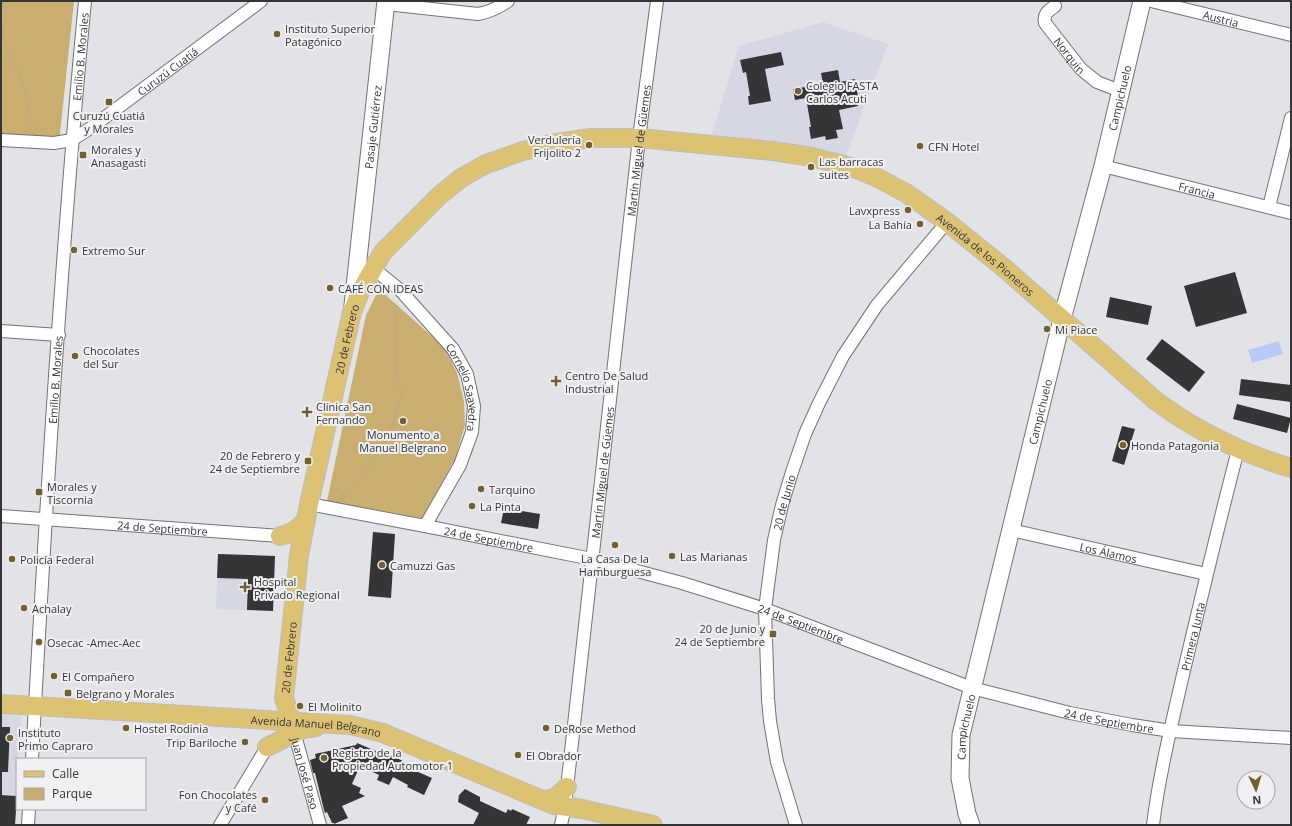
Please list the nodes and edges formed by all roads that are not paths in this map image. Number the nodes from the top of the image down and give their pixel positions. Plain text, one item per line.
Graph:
1 (85, 1) edge
2 (261, 1) edge
3 (508, 1) edge
4 (657, 1) edge
5 (1142, 1) edge
6 (1151, 1) edge
7 (386, 3) edge
8 (1055, 6) dead end
9 (1291, 35) edge
10 (1120, 91) junction
11 (1291, 118) edge
12 (639, 138) junction
13 (1, 140) edge
14 (72, 140) junction
15 (1103, 166) junction
16 (1269, 207) junction
17 (1291, 213) edge
18 (947, 222) junction
19 (359, 254) junction
20 (374, 269) junction
21 (352, 312) junction
22 (1062, 319) junction
23 (1, 331) edge
24 (59, 335) junction
25 (1238, 450) junction
26 (1291, 468) edge
27 (307, 512) junction
28 (1, 516) edge
29 (46, 520) junction
30 (425, 526) junction
31 (1012, 530) junction
32 (280, 536) junction
33 (299, 555) junction
34 (592, 559) junction
35 (1206, 574) junction
36 (765, 609) junction
37 (972, 688) junction
38 (284, 698) junction
39 (1, 704) edge
40 (35, 706) junction
41 (256, 720) junction
42 (293, 727) junction
43 (1170, 731) junction
44 (1291, 738) edge
45 (266, 747) junction
46 (32, 758) edge
47 (567, 787) junction
48 (544, 800) junction
49 (565, 806) junction
50 (29, 810) edge
51 (28, 825) edge
52 (220, 825) edge
53 (320, 825) edge
54 (561, 825) edge
55 (653, 825) edge
56 (796, 825) edge
57 (970, 825) edge
58 (1153, 825) edge

1 - 14 street, Emilio B. Morales
2 - 14 street, Curuzú Cuatiá
3 - 7 street
4 - 12 street, Martín Miguel de Güemes
5 - 10 street, Campichuelo
6 - 9 street, Austria
7 - 19 street, Pasaje Gutiérrez
8 - 10 street, Norquin
10 - 15 street, Campichuelo
11 - 16 street
12 - 18 main road, Avenida de los Pioneros
12 - 20 main road, 20 de Febrero
12 - 34 street, Martín Miguel de Güemes
13 - 14 street
14 - 24 street, Emilio B. Morales
15 - 16 street, Francia
15 - 22 street, Campichuelo
16 - 17 street, Francia
18 - 22 main road, Avenida de los Pioneros
18 - 36 street, 20 de Junio
19 - 20 street
19 - 21 street, Pasaje Gutiérrez
20 - 21 main road, 20 de Febrero
20 - 30 street, Cornelio Saavedra
21 - 27 main road, 20 de Febrero
22 - 25 main road, Avenida de los Pioneros
22 - 31 street, Campichuelo
23 - 24 street
24 - 29 street, Emilio B. Morales
25 - 26 main road, Avenida de los Pioneros
25 - 35 street, Primera Junta
27 - 30 street, 24 de Septiembre
27 - 32 main road
27 - 33 main road, 20 de Febrero
28 - 29 street, 24 de Septiembre
29 - 32 street, 24 de Septiembre
29 - 40 street, Emilio B. Morales
30 - 34 street, 24 de Septiembre
31 - 35 street, Los Álamos
31 - 37 street, Campichuelo
32 - 33 main road
33 - 38 main road, 20 de Febrero
34 - 36 street, 24 de Septiembre
34 - 47 street, Martín Miguel de Güemes
35 - 43 street, Primera Junta
36 - 37 street, 24 de Septiembre
36 - 56 street, 20 de Junio
37 - 43 street, 24 de Septiembre
37 - 57 street, Campichuelo
38 - 41 main road
38 - 42 main road, 20 de Febrero
39 - 40 main road, Avenida Manuel Belgrano
40 - 41 main road, Avenida Manuel Belgrano
40 - 46 street, Emilio B. Morales
41 - 42 main road, Avenida Manuel Belgrano
41 - 45 main road
42 - 45 main road
42 - 48 main road, Avenida Manuel Belgrano
42 - 53 street, Juan José Paso
43 - 44 street, 24 de Septiembre
43 - 58 street, Primera Junta
45 - 52 street
47 - 48 main road
47 - 49 street, Martín Miguel de Güemes
48 - 49 main road, Avenida Manuel Belgrano
49 - 54 street, Martín Miguel de Güemes
49 - 55 main road, Avenida Manuel Belgrano
50 - 51 street

